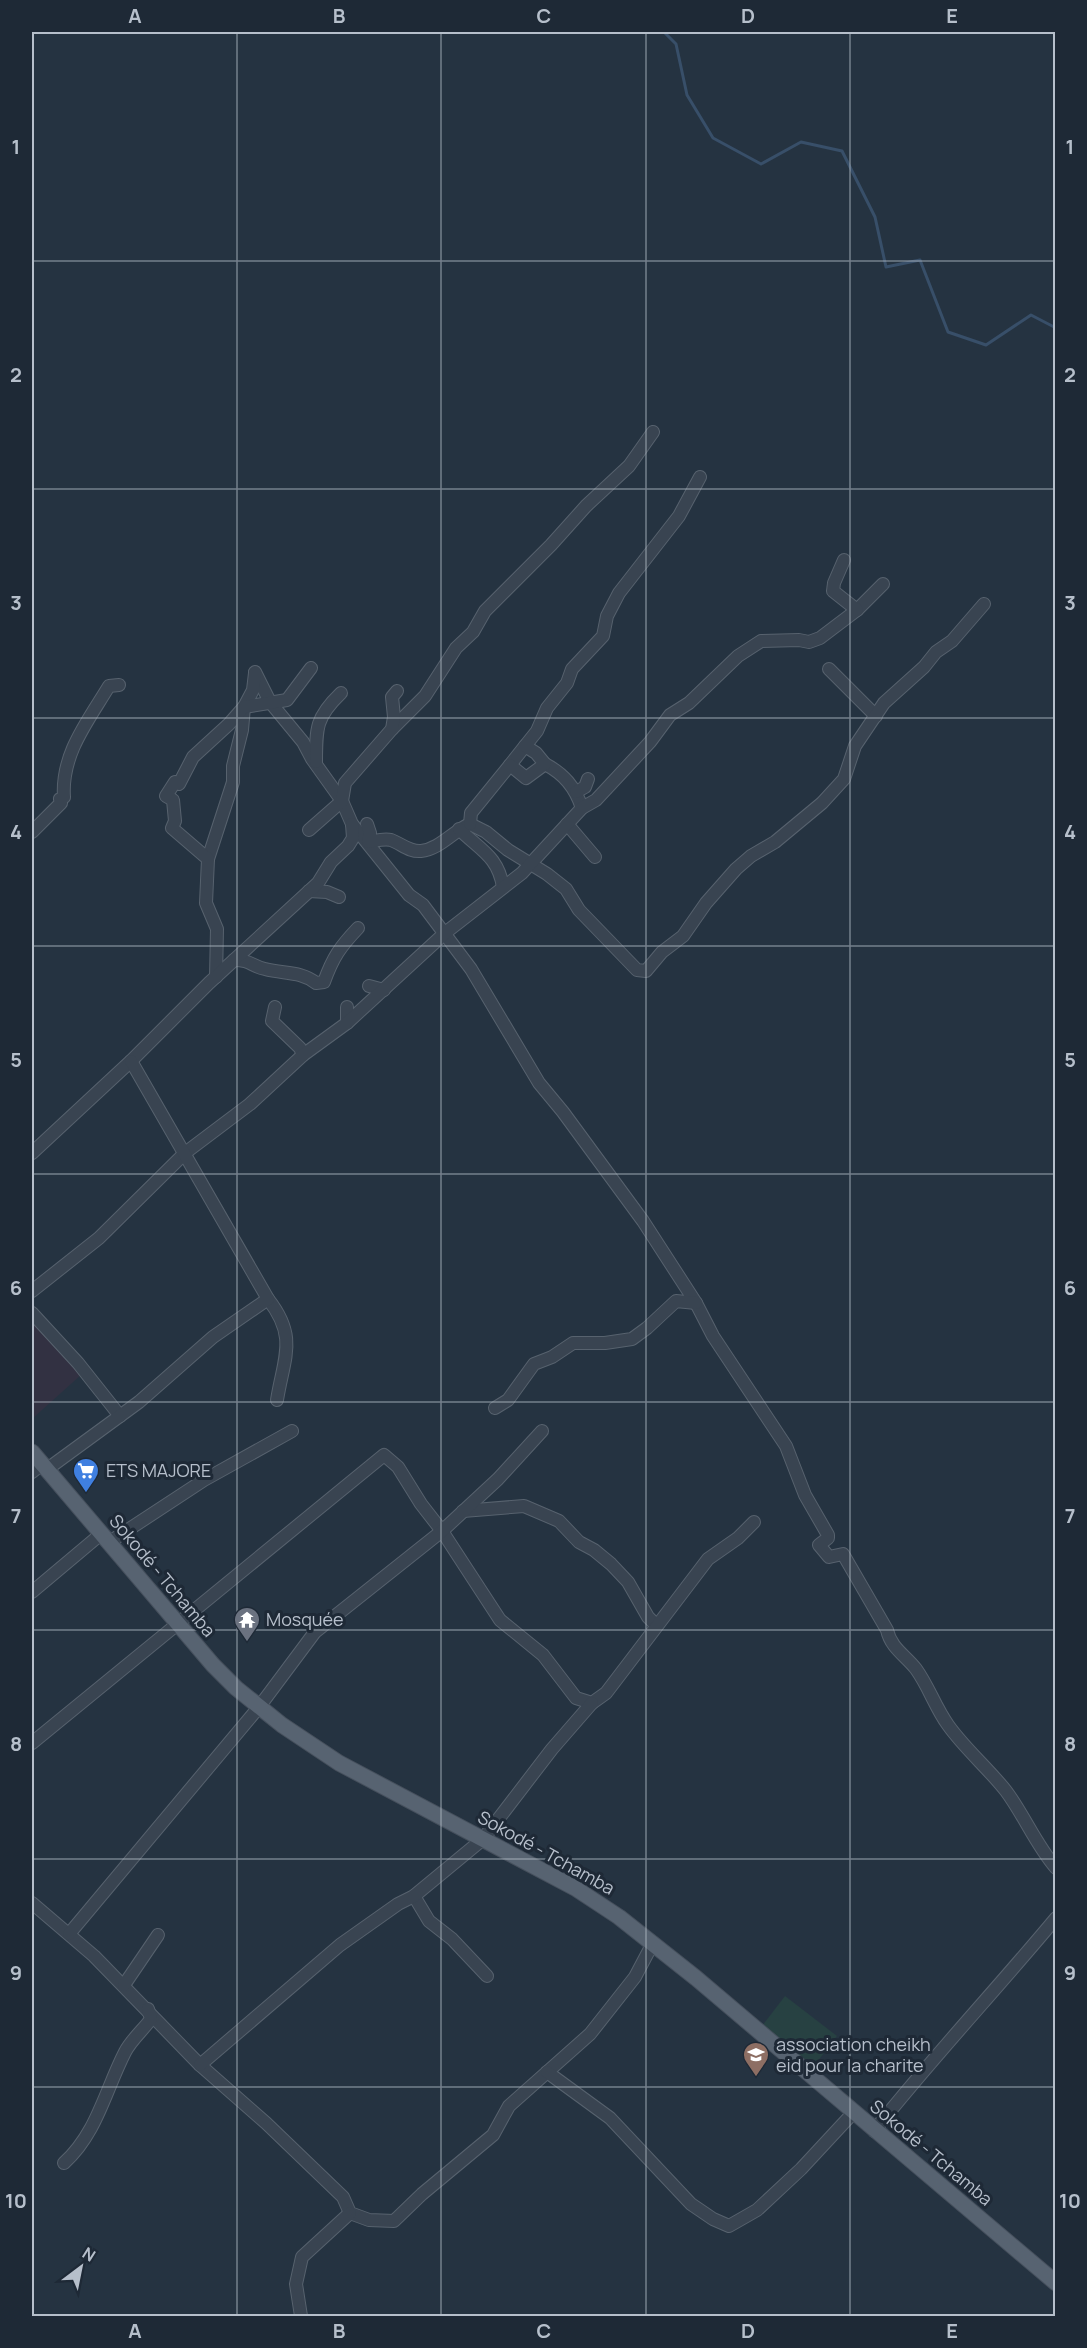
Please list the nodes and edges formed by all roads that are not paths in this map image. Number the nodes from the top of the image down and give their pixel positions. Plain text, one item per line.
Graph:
1 (653, 432) dead end
2 (700, 477) dead end
3 (848, 562) dead end
4 (883, 584) dead end
5 (984, 604) dead end
6 (857, 610) junction
7 (311, 668) dead end
8 (830, 669) dead end
9 (119, 685) dead end
10 (397, 691) dead end
11 (341, 693) dead end
12 (270, 702) junction
13 (244, 707) junction
14 (876, 716) junction
15 (392, 729) junction
16 (525, 746) junction
17 (316, 762) junction
18 (544, 764) junction
19 (510, 765) junction
20 (588, 779) dead end
21 (576, 792) junction
22 (342, 801) junction
23 (582, 808) junction
24 (352, 824) junction
25 (367, 824) dead end
26 (567, 824) junction
27 (464, 827) junction
28 (309, 830) dead end
29 (32, 832) edge
30 (368, 842) junction
31 (595, 857) dead end
32 (208, 859) junction
33 (530, 863) junction
34 (503, 887) junction
35 (309, 891) junction
36 (339, 897) dead end
37 (358, 928) dead end
38 (445, 933) junction
39 (234, 960) junction
40 (216, 977) junction
41 (369, 986) dead end
42 (384, 990) junction
43 (275, 1007) dead end
44 (346, 1007) dead end
45 (347, 1023) junction
46 (303, 1055) junction
47 (131, 1061) junction
48 (32, 1153) edge
49 (185, 1153) junction
50 (32, 1291) edge
51 (268, 1299) junction
52 (696, 1303) junction
53 (32, 1313) edge
54 (277, 1400) dead end
55 (495, 1408) dead end
56 (120, 1416) junction
57 (292, 1431) dead end
58 (542, 1431) dead end
59 (38, 1464) edge
60 (463, 1511) junction
61 (753, 1522) dead end
62 (442, 1531) junction
63 (105, 1538) junction
64 (32, 1592) edge
65 (176, 1623) junction
66 (656, 1625) junction
67 (592, 1703) junction
68 (259, 1707) junction
69 (32, 1743) edge
70 (483, 1839) junction
71 (1056, 1868) edge
72 (414, 1896) junction
73 (32, 1903) edge
74 (1056, 1918) edge
75 (69, 1934) junction
76 (158, 1935) dead end
77 (653, 1943) junction
78 (487, 1976) dead end
79 (124, 1985) junction
80 (148, 2009) junction
81 (200, 2065) junction
82 (547, 2072) junction
83 (853, 2113) junction
84 (874, 2131) junction
85 (64, 2163) dead end
86 (350, 2213) junction
87 (1056, 2283) edge
88 (301, 2316) edge

1 - 15 street
2 - 16 street
3 - 6 street
4 - 6 street
5 - 14 street
6 - 23 street
7 - 12 street
8 - 14 street
9 - 29 street
10 - 15 street
11 - 17 street
12 - 13 street
12 - 13 street
12 - 17 street
13 - 32 street
13 - 32 street
14 - 33 street
15 - 22 street
16 - 18 street
16 - 19 street
17 - 22 street
18 - 19 street
18 - 21 street
19 - 27 street
20 - 21 street
21 - 23 street
22 - 24 street
22 - 28 street
23 - 26 street
24 - 30 street
24 - 35 street
25 - 30 street
26 - 31 street
26 - 33 street
27 - 30 street
27 - 33 street
27 - 34 street
30 - 38 street
32 - 40 street
33 - 34 street
34 - 38 street
35 - 36 street
35 - 39 street
37 - 39 street
38 - 42 street
38 - 52 street
39 - 40 street
40 - 47 street
41 - 42 street
42 - 45 street
43 - 46 street
44 - 45 street
45 - 46 street
46 - 49 street
47 - 48 street
47 - 49 street
49 - 50 street
49 - 51 street
51 - 54 street
51 - 56 street
52 - 55 street
52 - 71 street
53 - 56 street
56 - 59 street
57 - 63 street
58 - 60 street
59 - 63 main road, Sokodé - Tchamba
60 - 62 street
60 - 66 street
61 - 66 street
62 - 65 street
62 - 67 street
62 - 68 street
63 - 64 street
63 - 65 main road, Sokodé - Tchamba
65 - 68 main road, Sokodé - Tchamba
65 - 69 street
66 - 67 street
67 - 70 street
68 - 70 main road, Sokodé - Tchamba
68 - 75 street
70 - 72 street
70 - 77 main road, Sokodé - Tchamba
72 - 78 street
72 - 81 street
73 - 75 street
74 - 84 street
75 - 79 street
76 - 79 street
77 - 82 street
77 - 83 main road, Sokodé - Tchamba
79 - 80 street
80 - 81 street
80 - 85 street
81 - 86 street
82 - 83 street
82 - 86 street
83 - 84 main road, Sokodé - Tchamba
84 - 87 main road, Sokodé - Tchamba
86 - 88 street

